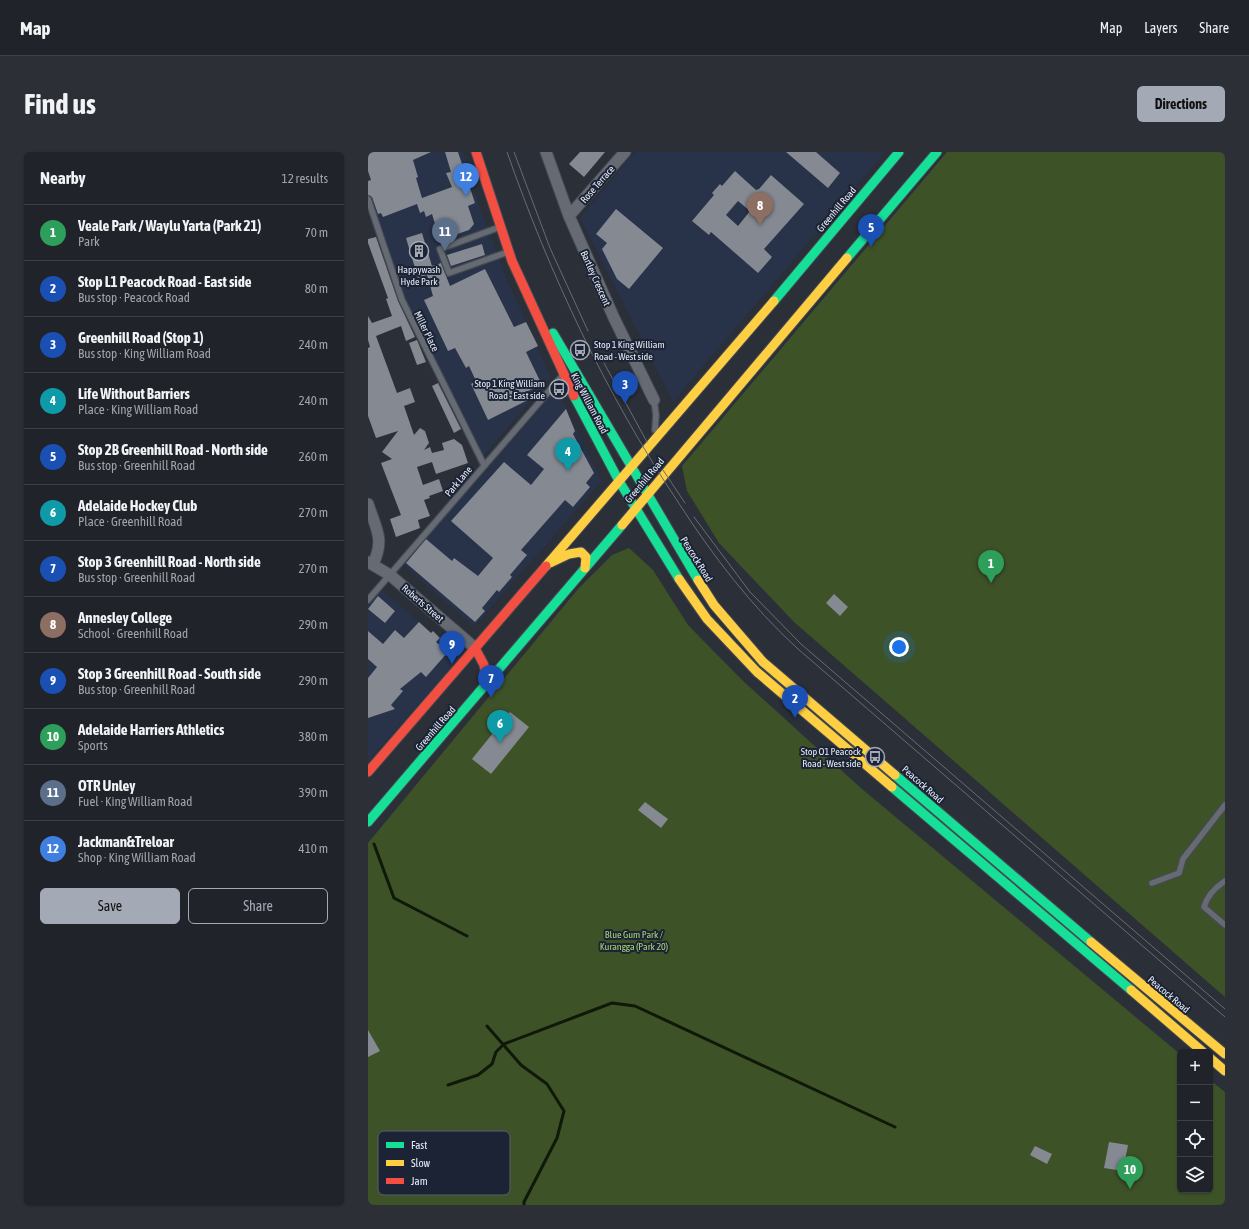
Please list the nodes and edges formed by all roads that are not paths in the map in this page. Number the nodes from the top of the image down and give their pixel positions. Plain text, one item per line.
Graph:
1 (476, 152) edge
2 (546, 152) edge
3 (625, 152) edge
4 (899, 152) edge
5 (937, 152) edge
6 (368, 199) edge
7 (569, 216) junction
8 (500, 227) junction
9 (508, 251) junction
10 (512, 262) junction
11 (729, 354) junction
12 (759, 360) junction
13 (735, 364) dead end
14 (745, 365) dead end
15 (563, 375) junction
16 (654, 400) joint
17 (653, 442) junction
18 (484, 465) junction
19 (630, 468) junction
20 (619, 481) junction
21 (646, 495) junction
22 (368, 504) edge
23 (635, 509) junction
24 (370, 563) edge
25 (546, 565) junction
26 (585, 568) junction
27 (390, 575) junction
28 (368, 600) edge
29 (474, 648) junction
30 (487, 685) junction
31 (382, 757) junction
32 (418, 764) junction
33 (382, 769) dead end
34 (368, 772) edge
35 (396, 775) dead end
36 (1225, 805) edge
37 (368, 822) edge
38 (1225, 881) edge
39 (1152, 883) dead end
40 (1224, 922) edge
41 (1079, 932) junction
42 (1072, 941) junction
43 (1199, 1049) edge
44 (1225, 1054) edge
45 (1213, 1061) edge
46 (1225, 1071) edge

1 - 8 main road, King William Road
2 - 7 street, Bartley Crescent
3 - 7 street, Rose Terrace
4 - 11 main road, Greenhill Road
5 - 12 main road, Greenhill Road
6 - 18 lane, Miller Place
7 - 16 street, Bartley Crescent
8 - 9 main road, King William Road
8 - 9 lane
9 - 10 main road, King William Road
10 - 15 main road, King William Road
10 - 19 main road, King William Road
11 - 13 main road
11 - 17 main road, Greenhill Road
12 - 14 main road
12 - 21 main road, Greenhill Road
15 - 18 lane, Park Lane
15 - 20 main road, King William Road
16 - 17 lane
17 - 19 main road, Greenhill Road
18 - 27 lane, Park Lane
19 - 20 main road, Greenhill Road
19 - 21 main road, King William Road
20 - 23 main road, King William Road
20 - 25 main road, Greenhill Road
21 - 23 main road, Greenhill Road
21 - 41 main road, Peacock Road
22 - 24 street
23 - 26 main road, Greenhill Road
23 - 42 main road
24 - 27 street, Roberts Street
25 - 26 main road
25 - 29 main road, Greenhill Road
26 - 30 main road, Greenhill Road
27 - 28 lane, Park Lane
27 - 29 street, Roberts Street
29 - 30 main road
29 - 31 main road, Greenhill Road
30 - 32 main road, Greenhill Road
31 - 33 main road
31 - 34 main road, Greenhill Road
32 - 35 main road
32 - 37 main road, Greenhill Road
36 - 39 lane
38 - 40 lane
41 - 42 main road
41 - 44 main road, Peacock Road
42 - 43 main road
45 - 46 main road

